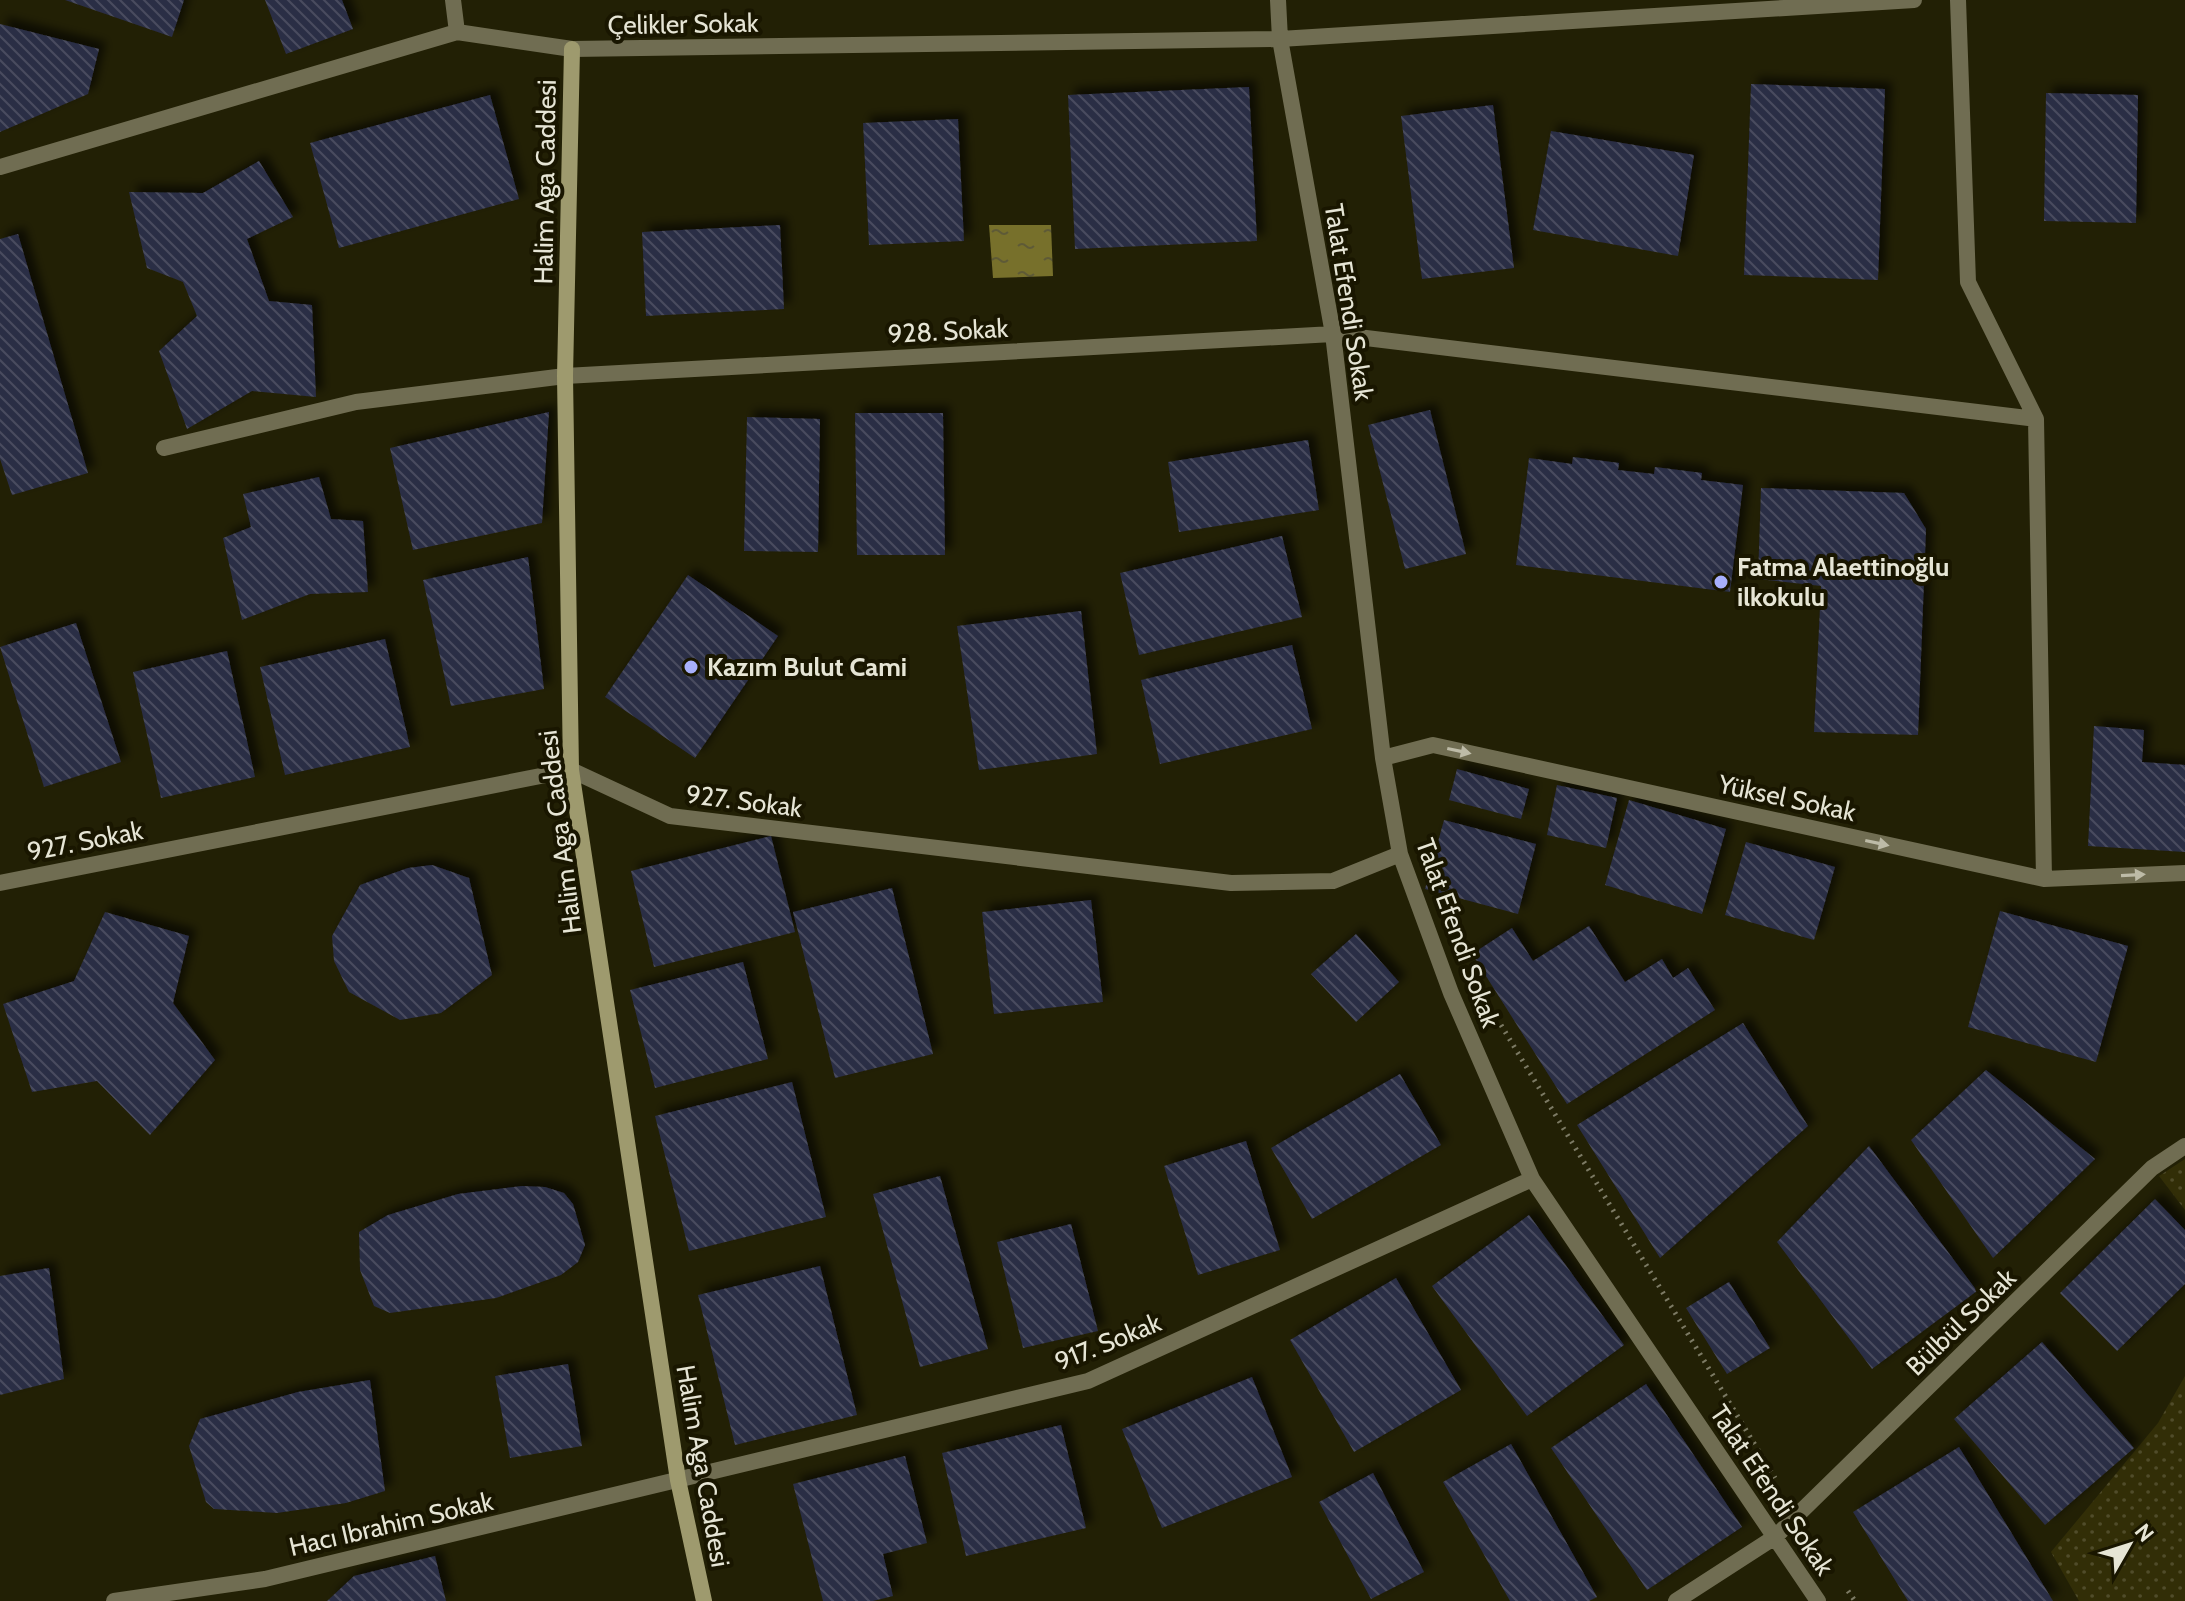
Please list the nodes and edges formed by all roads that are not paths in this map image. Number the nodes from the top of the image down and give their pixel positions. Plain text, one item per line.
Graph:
1 (453, 0) edge
2 (1278, 0) edge
3 (1914, 0) edge
4 (1958, 0) edge
5 (457, 32) junction
6 (1280, 39) junction
7 (572, 49) junction
8 (0, 167) edge
9 (1333, 334) junction
10 (565, 376) junction
11 (2036, 419) junction
12 (164, 448) dead end
13 (1383, 758) junction
14 (571, 770) junction
15 (1400, 854) junction
16 (2185, 873) edge
17 (2044, 879) junction
18 (0, 883) edge
19 (2185, 1146) edge
20 (1532, 1179) junction
21 (678, 1480) junction
22 (1775, 1537) junction
23 (114, 1601) edge
24 (704, 1601) edge
25 (1676, 1601) edge
26 (1818, 1601) edge

1 - 5 street
2 - 6 street, Talat Efendi Sokak
3 - 6 street, Çelikler Sokak
4 - 11 street
5 - 7 street, Çelikler Sokak
5 - 8 street, Çelikler Sokak
6 - 7 street, Çelikler Sokak
6 - 9 street, Talat Efendi Sokak
7 - 10 street, Halim Aga Caddesi
9 - 10 street, 928. Sokak
9 - 11 street, 928. Sokak
9 - 13 street, Talat Efendi Sokak
10 - 12 street, 928. Sokak
10 - 14 street, Halim Aga Caddesi
11 - 17 street
13 - 15 street, Talat Efendi Sokak
13 -> 17 street, Yüksel Sokak
14 - 15 street, 927. Sokak
14 - 18 street, 927. Sokak
14 - 21 street, Halim Aga Caddesi
15 - 20 street, Talat Efendi Sokak
17 -> 16 street, Yüksel Sokak
19 - 22 street, Bülbül Sokak
20 - 21 street, 917. Sokak
20 - 22 street, Talat Efendi Sokak
21 - 23 street, Hacı Ibrahim Sokak
21 - 24 street, Halim Aga Caddesi
22 - 25 street, Bülbül Sokak
22 - 26 street, Talat Efendi Sokak

